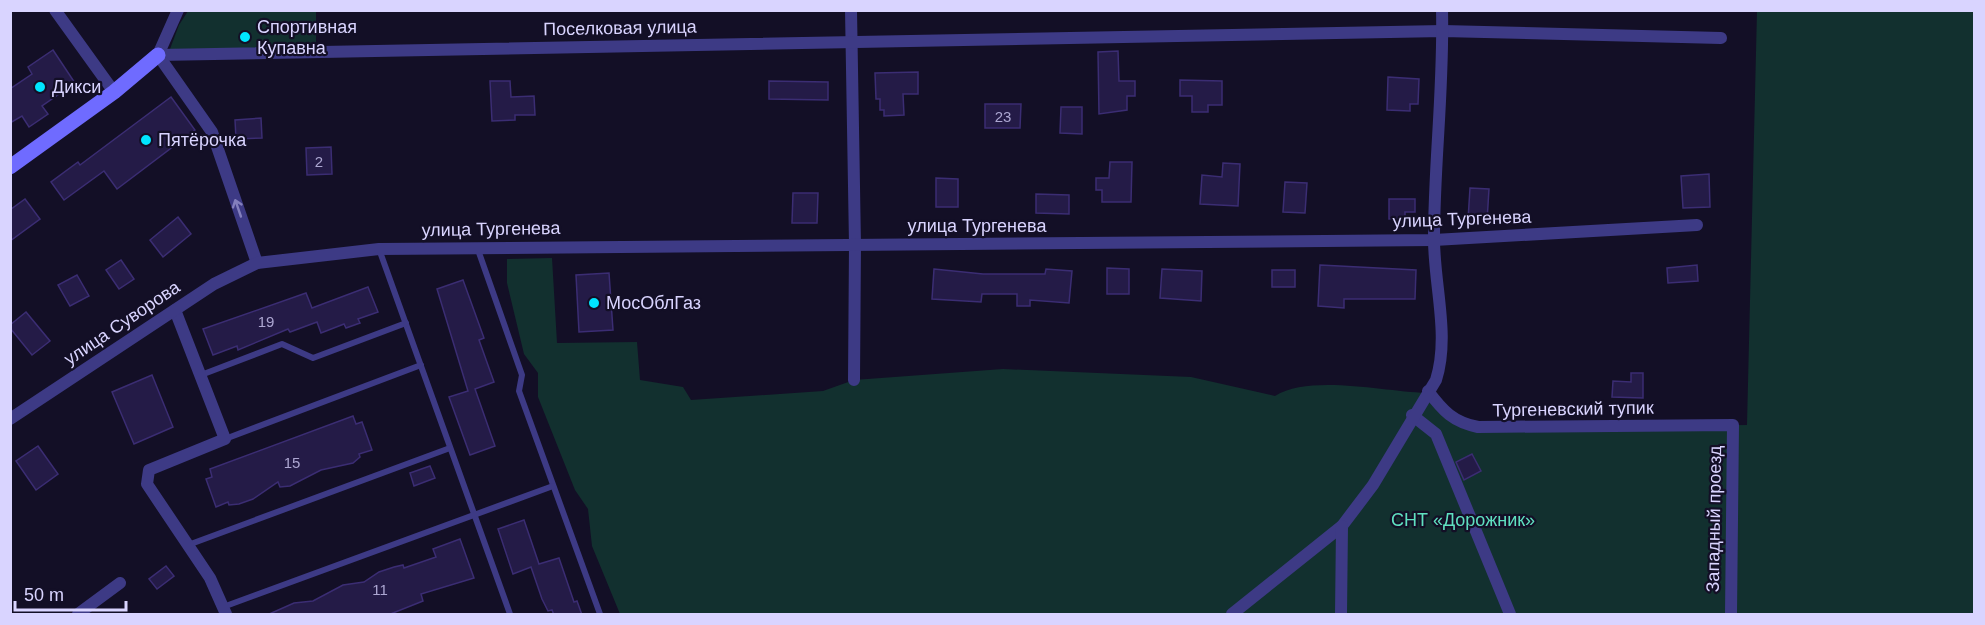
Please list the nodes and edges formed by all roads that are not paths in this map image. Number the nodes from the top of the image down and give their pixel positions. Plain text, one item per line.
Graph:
1 (55, 10) edge
2 (178, 10) edge
3 (851, 10) edge
4 (1442, 10) edge
5 (1443, 31) junction
6 (1721, 38) dead end
7 (852, 42) junction
8 (158, 55) junction
9 (114, 92) junction
10 (10, 167) edge
11 (1697, 225) dead end
12 (1434, 240) junction
13 (855, 245) junction
14 (477, 246) junction
15 (379, 249) junction
16 (257, 263) junction
17 (175, 310) junction
18 (406, 323) junction
19 (421, 365) junction
20 (201, 375) junction
21 (854, 380) dead end
22 (1427, 392) junction
23 (1412, 415) junction
24 (10, 419) edge
25 (1733, 425) joint
26 (225, 439) junction
27 (450, 448) junction
28 (553, 486) junction
29 (475, 515) junction
30 (1342, 526) junction
31 (187, 545) junction
32 (120, 583) dead end
33 (225, 611) edge
34 (78, 615) edge
35 (510, 615) edge
36 (600, 615) edge
37 (1232, 615) edge
38 (1341, 615) edge
39 (1509, 615) edge
40 (1731, 615) edge

1 - 9 street
2 - 8 street
3 - 7 street
4 - 5 street
5 - 6 street, Поселковая улица
5 - 7 street, Поселковая улица
5 - 12 street
7 - 8 street, Поселковая улица
7 - 13 street
8 - 9 street
16 -> 8 street
9 - 10 street
11 - 12 street, улица Тургенева
12 - 13 street, улица Тургенева
12 - 22 street
13 - 14 street, улица Тургенева
13 - 21 street
14 - 15 street, улица Тургенева
14 - 28 lane
15 - 16 street, улица Тургенева
15 - 18 lane
16 - 17 street, улица Суворова
17 - 20 street
17 - 24 street, улица Суворова
18 - 19 lane
18 - 20 lane
19 - 26 lane
19 - 27 lane
20 - 26 street
22 - 23 street
22 - 25 street, Тургеневский тупик
23 - 30 street
23 - 39 street
25 - 40 street, Западный проезд
26 - 31 street
27 - 29 lane
27 - 31 lane
28 - 29 lane
28 - 36 lane
29 - 33 lane
29 - 35 lane
30 - 37 street
30 - 38 street
31 - 33 street
32 - 34 street

